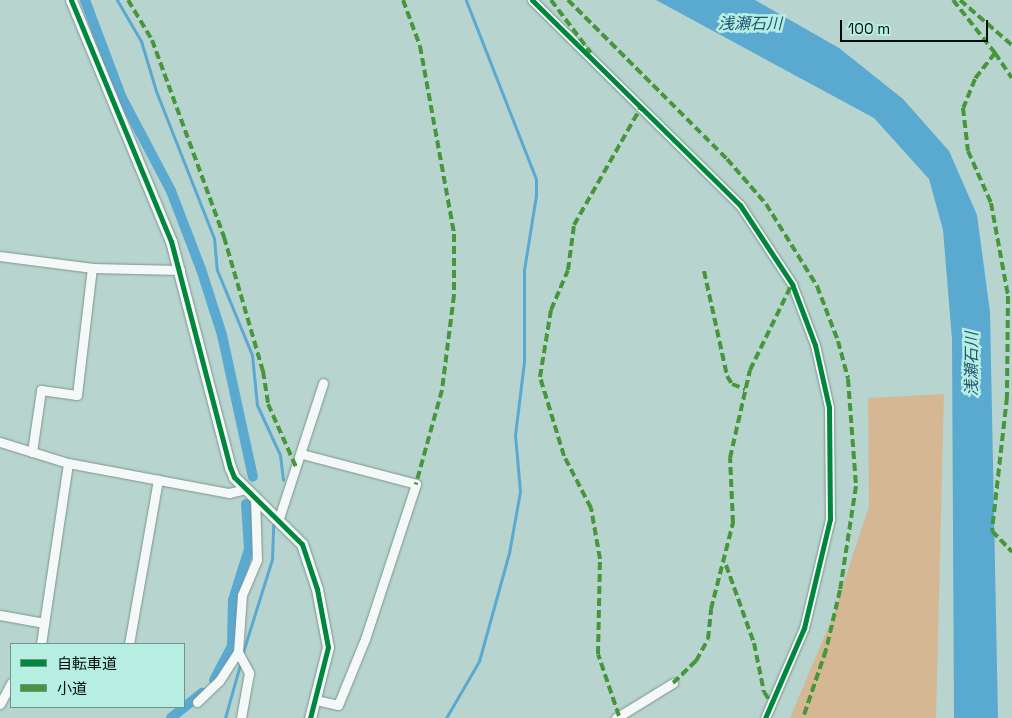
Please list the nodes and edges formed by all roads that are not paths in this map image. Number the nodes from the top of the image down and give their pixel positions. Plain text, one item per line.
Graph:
1 (71, 0) edge
2 (532, 0) edge
3 (0, 256) edge
4 (92, 268) junction
5 (180, 270) junction
6 (322, 383) dead end
7 (0, 442) edge
8 (32, 452) junction
9 (302, 454) junction
10 (68, 463) junction
11 (158, 480) junction
12 (246, 489) junction
13 (255, 498) junction
14 (280, 518) junction
15 (0, 615) edge
16 (44, 623) junction
17 (41, 643) edge
18 (129, 643) edge
19 (238, 652) junction
20 (673, 683) dead end
21 (10, 685) edge
22 (316, 700) junction
23 (197, 702) dead end
24 (0, 704) edge
25 (241, 718) edge
26 (310, 718) edge
27 (616, 718) edge
28 (765, 718) edge

1 - 5 street
2 - 28 street
3 - 4 street
4 - 5 street
4 - 8 street
5 - 12 street
6 - 9 street
7 - 8 street
8 - 10 street
9 - 14 street
9 - 22 street
10 - 11 street
10 - 16 street
11 - 12 street
11 - 18 street
12 - 13 street
13 - 14 street
13 - 19 street
14 - 22 street
15 - 16 street
16 - 17 street
19 - 23 street
19 - 25 street
20 - 27 street
21 - 24 street
22 - 26 street

